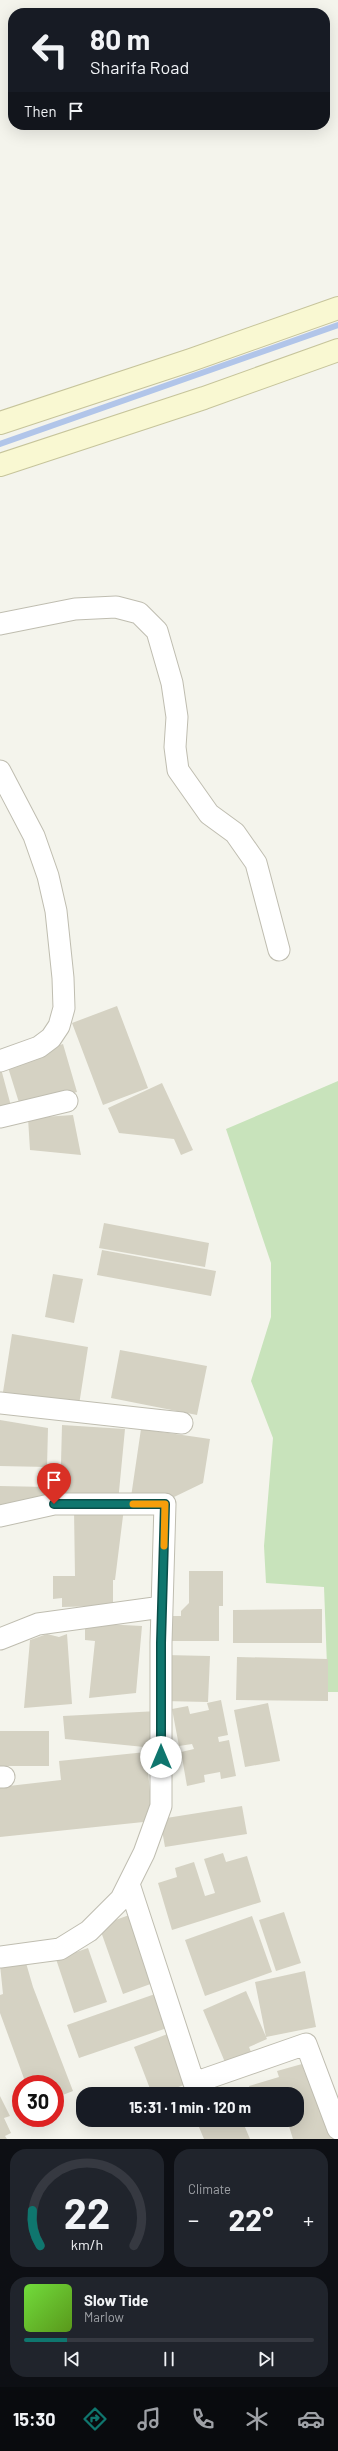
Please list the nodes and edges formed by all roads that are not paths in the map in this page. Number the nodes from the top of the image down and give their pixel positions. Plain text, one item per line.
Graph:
1 (338, 308) edge
2 (338, 350) edge
3 (0, 423) edge
4 (0, 465) edge
5 (0, 624) edge
6 (0, 771) edge
7 (280, 950) dead end
8 (0, 1061) edge
9 (67, 1101) dead end
10 (0, 1117) edge
11 (0, 1403) edge
12 (182, 1423) dead end
13 (0, 1516) edge
14 (162, 1607) junction
15 (0, 1639) edge
16 (129, 1884) junction
17 (0, 1957) edge
18 (338, 2129) edge

1 - 3 street
2 - 4 street
5 - 7 street
6 - 8 street
9 - 10 street
11 - 12 street
13 - 14 street
14 - 15 street
14 - 16 street
16 - 17 street
16 - 18 street

